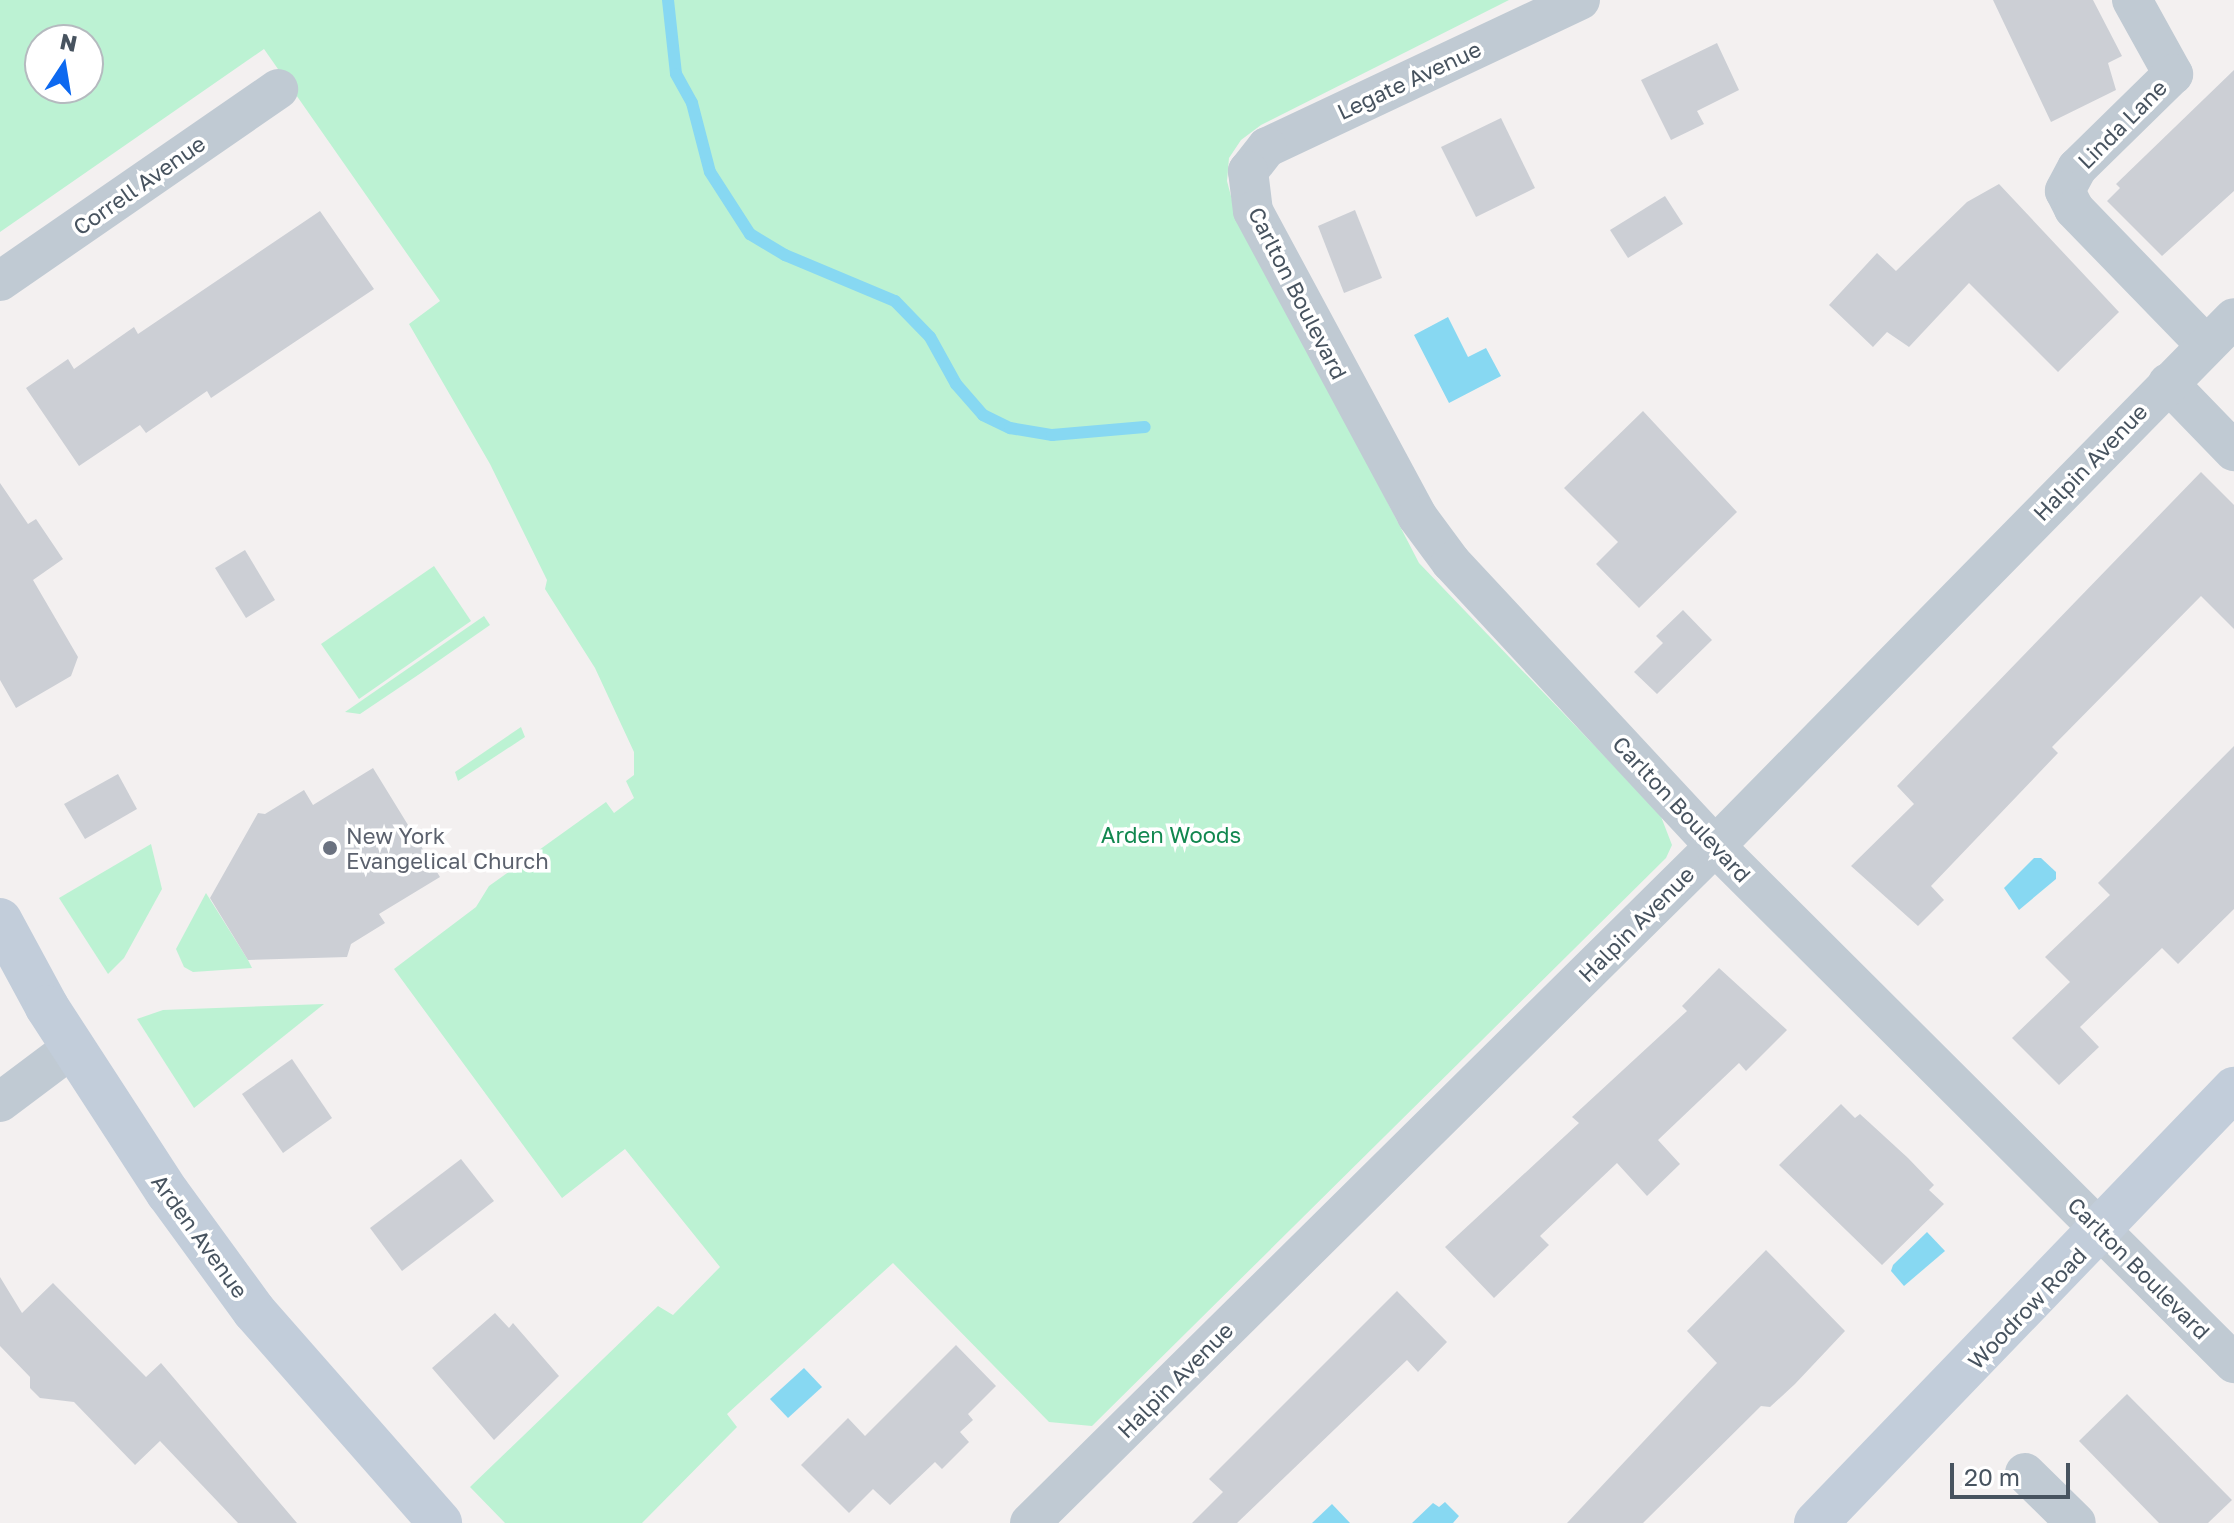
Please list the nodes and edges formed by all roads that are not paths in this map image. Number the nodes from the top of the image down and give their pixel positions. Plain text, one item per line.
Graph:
1 (1580, 0) edge
2 (2132, 0) edge
3 (278, 89) dead end
4 (1248, 171) joint
5 (0, 281) edge
6 (2234, 318) edge
7 (2206, 345) junction
8 (2168, 383) junction
9 (2234, 451) edge
10 (1715, 846) junction
11 (0, 920) edge
12 (72, 1048) junction
13 (2234, 1089) edge
14 (0, 1102) edge
15 (2103, 1231) junction
16 (2234, 1363) edge
17 (2025, 1473) dead end
18 (440, 1523) edge
19 (1030, 1523) edge
20 (1816, 1523) edge
21 (2076, 1523) edge

1 - 4 street, Legate Avenue
2 - 7 street, Linda Lane
3 - 5 street, Correll Avenue
4 - 10 street, Carlton Boulevard
6 - 7 street, Halpin Avenue
7 - 8 street, Halpin Avenue
8 - 9 street
8 - 10 street, Halpin Avenue
10 - 15 street, Carlton Boulevard
10 - 19 street, Halpin Avenue
11 - 12 street, Arden Avenue
12 - 14 street
12 - 18 street, Arden Avenue
13 - 15 street, Woodrow Road
15 - 16 street, Carlton Boulevard
15 - 20 street, Woodrow Road
17 - 21 street

